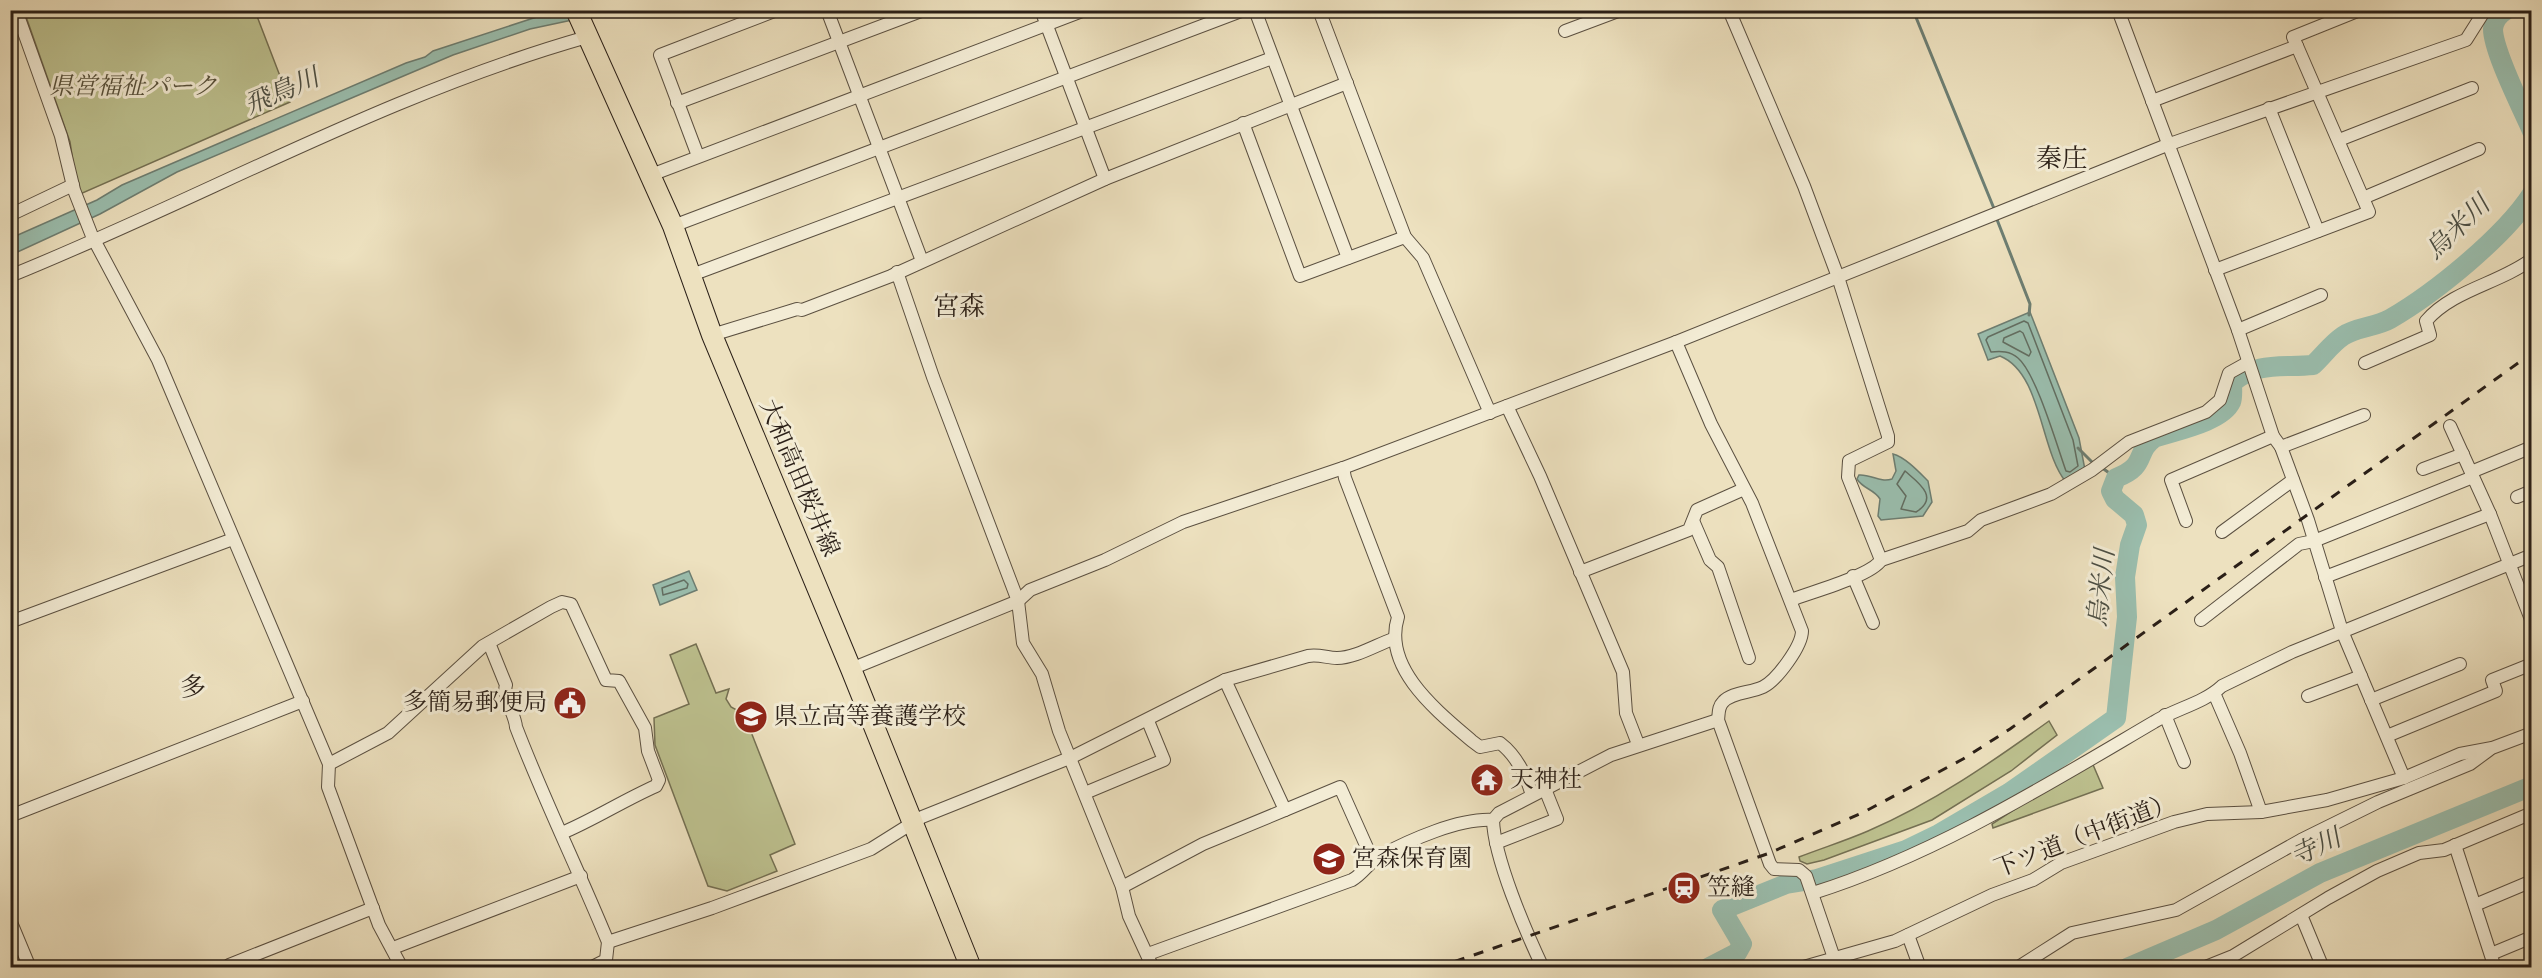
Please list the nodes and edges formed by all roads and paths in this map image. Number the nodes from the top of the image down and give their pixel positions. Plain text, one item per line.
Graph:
1 (16, 10) edge
2 (576, 10) edge
3 (777, 10) edge
4 (827, 10) edge
5 (924, 10) edge
6 (1041, 10) edge
7 (1085, 10) edge
8 (1244, 10) edge
9 (1255, 10) edge
10 (1319, 10) edge
11 (1621, 10) edge
12 (1730, 10) edge
13 (2118, 10) edge
14 (2360, 10) edge
15 (2485, 10) edge
16 (2531, 10) edge
17 (2532, 19) edge
18 (1047, 25) junction
19 (1565, 31) dead end
20 (586, 35) junction
21 (839, 42) junction
22 (2297, 46) junction
23 (1272, 58) junction
24 (1067, 78) junction
25 (1347, 83) junction
26 (2472, 88) dead end
27 (2318, 90) junction
28 (859, 96) junction
29 (2152, 101) junction
30 (677, 103) junction
31 (1290, 105) junction
32 (2269, 108) junction
33 (1243, 123) junction
34 (1085, 128) junction
35 (2339, 140) junction
36 (2168, 145) junction
37 (879, 148) junction
38 (2479, 149) dead end
39 (698, 156) junction
40 (651, 175) junction
41 (1105, 179) junction
42 (73, 188) junction
43 (898, 197) junction
44 (2363, 198) junction
45 (10, 215) edge
46 (673, 226) junction
47 (2318, 231) junction
48 (1405, 237) junction
49 (94, 239) junction
50 (1348, 258) junction
51 (2532, 259) edge
52 (922, 261) junction
53 (2215, 270) junction
54 (897, 272) junction
55 (10, 276) edge
56 (689, 276) junction
57 (1838, 277) junction
58 (2321, 296) dead end
59 (2238, 330) junction
60 (712, 335) junction
61 (1676, 342) junction
62 (2365, 363) dead end
63 (2249, 369) junction
64 (1507, 406) junction
65 (1490, 413) junction
66 (2364, 415) dead end
67 (2450, 426) dead end
68 (2273, 436) junction
69 (2281, 447) junction
70 (2532, 447) edge
71 (2463, 454) junction
72 (1343, 468) junction
73 (2423, 469) dead end
74 (2472, 475) junction
75 (2293, 480) junction
76 (1744, 489) junction
77 (2532, 491) edge
78 (2517, 497) dead end
79 (2490, 514) junction
80 (2186, 521) dead end
81 (1694, 523) junction
82 (2222, 532) dead end
83 (232, 539) junction
84 (2314, 541) junction
85 (2532, 555) edge
86 (1881, 560) junction
87 (2508, 564) junction
88 (1580, 572) junction
89 (1853, 576) junction
90 (2325, 577) junction
91 (1791, 600) junction
92 (1018, 601) junction
93 (2201, 620) dead end
94 (10, 622) edge
95 (2532, 622) edge
96 (1873, 624) dead end
97 (2342, 631) junction
98 (1393, 639) junction
99 (489, 643) junction
100 (1749, 658) dead end
101 (2460, 664) dead end
102 (2532, 664) edge
103 (851, 669) junction
104 (2361, 676) junction
105 (1226, 680) junction
106 (2214, 693) junction
107 (2308, 696) dead end
108 (2371, 700) junction
109 (303, 701) junction
110 (2165, 715) junction
111 (1719, 720) junction
112 (1148, 721) junction
113 (2532, 733) edge
114 (2387, 736) junction
115 (1638, 744) junction
116 (2492, 748) junction
117 (1071, 757) junction
118 (2184, 762) dead end
119 (329, 764) junction
120 (2404, 778) junction
121 (1545, 789) junction
122 (1085, 793) junction
123 (1532, 795) junction
124 (1285, 810) junction
125 (2261, 812) junction
126 (2532, 813) edge
127 (10, 816) edge
128 (1493, 820) junction
129 (914, 824) junction
130 (562, 833) junction
131 (1497, 843) junction
132 (2455, 845) junction
133 (1374, 861) junction
134 (581, 876) junction
135 (2532, 881) edge
136 (1122, 887) junction
137 (1813, 893) junction
138 (2475, 905) junction
139 (373, 908) junction
140 (2301, 915) junction
141 (10, 920) edge
142 (1908, 935) junction
143 (2532, 937) edge
144 (608, 942) junction
145 (393, 948) junction
146 (1148, 954) junction
147 (2491, 954) junction
148 (1834, 958) junction
149 (604, 965) edge
150 (30, 968) edge
151 (230, 968) edge
152 (402, 968) edge
153 (590, 968) edge
154 (971, 968) edge
155 (1153, 968) edge
156 (1543, 968) edge
157 (1800, 968) edge
158 (1920, 968) edge
159 (2017, 968) edge
160 (2203, 968) edge
161 (2323, 968) edge
162 (2495, 968) edge

1 - 42 street
2 - 20 main road, 大和高田桜井線
3 - 30 street
4 - 21 street
5 - 21 street
6 - 18 street
7 - 18 street
8 - 24 street
9 - 23 street
10 - 25 street
11 - 19 street
12 - 57 street
13 - 29 street
14 - 22 street
15 - 27 street
16 - 17 street
18 - 24 street
18 - 28 street
20 - 40 main road, 大和高田桜井線
20 - 49 street
21 - 28 street
21 - 30 street
22 - 27 street
22 - 29 street
23 - 31 street
23 - 34 street
24 - 34 street
24 - 37 street
25 - 31 street
25 - 48 street
26 - 35 street
27 - 32 street
27 - 35 street
28 - 37 street
28 - 39 street
29 - 36 street
30 - 39 street
31 - 33 street
31 - 50 street
32 - 36 street
32 - 47 street
33 - 41 street
33 - 50 street
34 - 41 street
34 - 43 street
35 - 44 street
36 - 53 street
36 - 57 street
37 - 43 street
37 - 46 street
38 - 44 street
39 - 40 street
40 - 46 main road, 大和高田桜井線
41 - 52 street
42 - 45 street
42 - 49 street
43 - 52 street
43 - 56 street
44 - 47 street
46 - 56 main road, 大和高田桜井線
47 - 53 street
48 - 50 street
48 - 65 street
49 - 55 street
49 - 83 street
51 - 62 street
52 - 54 street
53 - 59 street
54 - 60 street
54 - 92 street
56 - 60 main road, 大和高田桜井線
57 - 61 street
57 - 86 street
58 - 59 street
59 - 63 street
60 - 103 main road, 大和高田桜井線
61 - 64 street
61 - 76 street
63 - 68 street
63 - 86 street
64 - 65 street
64 - 88 street
65 - 72 street
66 - 69 street
67 - 71 street
68 - 69 street
68 - 80 street
69 - 75 street
70 - 74 street
71 - 73 street
71 - 74 street
72 - 92 street
72 - 98 street
74 - 79 street
74 - 84 street
75 - 82 street
75 - 84 street
76 - 81 street
76 - 91 street
77 - 78 street
79 - 87 street
79 - 90 street
81 - 88 street
81 - 100 street
83 - 94 street
83 - 109 street
84 - 90 street
84 - 93 street
85 - 87 street
86 - 89 street
87 - 95 street
87 - 97 street
88 - 115 street
89 - 91 street
89 - 96 street
90 - 97 street
91 - 111 street
92 - 103 street
92 - 117 street
97 - 104 street
97 - 106 street
98 - 105 street
98 - 123 street
99 - 119 street
99 - 130 street
99 - 130 street
101 - 108 street
102 - 114 street
103 - 129 main road, 大和高田桜井線
104 - 107 street
104 - 108 street
105 - 112 street
105 - 124 street
106 - 110 street
106 - 125 street
108 - 114 street
109 - 119 street
109 - 127 street
110 - 118 street
110 - 137 street
111 - 115 street
111 - 137 street
112 - 117 street
112 - 122 street
113 - 116 street, 下ツ道（中街道）
114 - 120 street
115 - 121 street
116 - 120 street, 下ツ道（中街道）
116 - 159 street
117 - 122 street
117 - 129 street
119 - 139 street
120 - 125 street, 下ツ道（中街道）
121 - 123 street
121 - 131 street
122 - 136 street
123 - 128 street
124 - 133 street
124 - 136 street
125 - 142 street, 下ツ道（中街道）
126 - 132 street
128 - 131 street
128 - 133 street
129 - 144 street
129 - 154 main road, 大和高田桜井線
130 - 134 street
131 - 156 street
132 - 138 street
132 - 140 street
133 - 146 street
134 - 144 street
134 - 145 street
135 - 138 street
136 - 146 street
137 - 148 street
138 - 147 street
139 - 145 street
139 - 151 street
140 - 160 street
140 - 161 street
141 - 150 street
142 - 148 street, 下ツ道（中街道）
142 - 158 street
143 - 147 street
144 - 149 street
145 - 152 street
146 - 155 street
147 - 162 street
148 - 157 street, 下ツ道（中街道）
149 - 153 street

